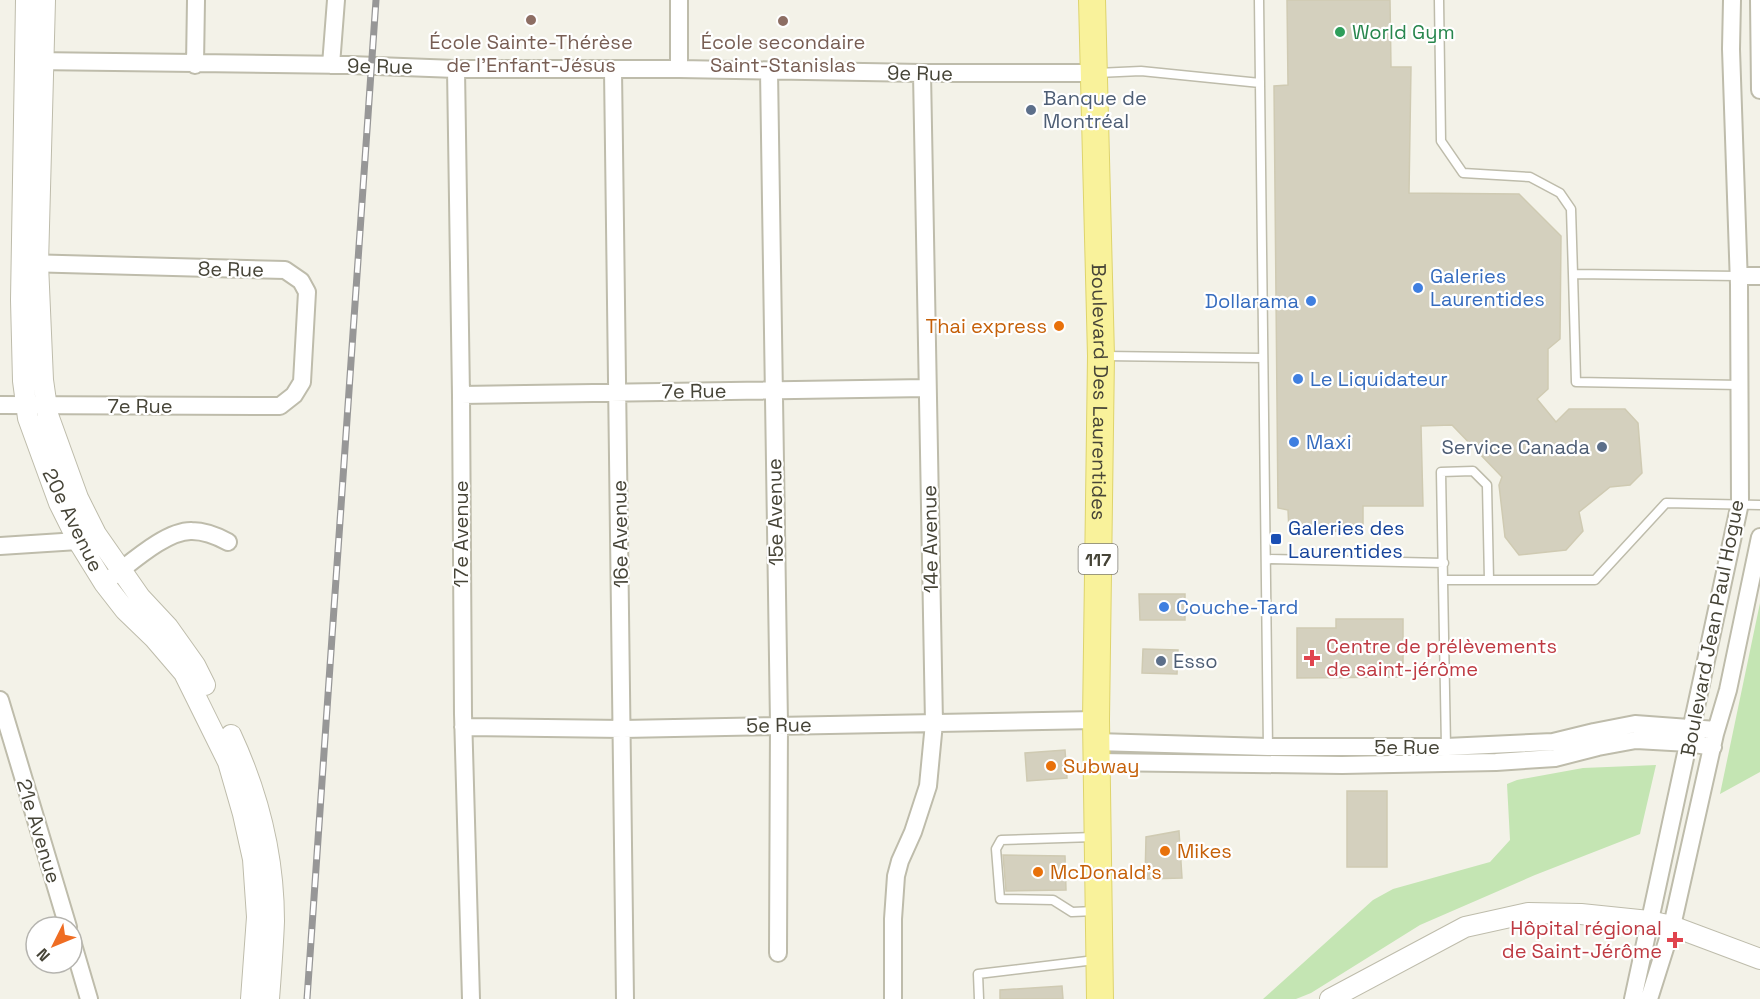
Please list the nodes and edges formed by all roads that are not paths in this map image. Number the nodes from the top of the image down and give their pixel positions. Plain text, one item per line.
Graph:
1 (26, 0) edge
2 (45, 0) edge
3 (196, 0) edge
4 (336, 0) edge
5 (679, 0) edge
6 (1092, 0) edge
7 (1259, 0) edge
8 (1439, 0) edge
9 (1732, 0) edge
10 (1759, 0) edge
11 (35, 61) junction
12 (195, 64) junction
13 (331, 65) junction
14 (456, 69) junction
15 (679, 69) junction
16 (613, 70) junction
17 (770, 71) junction
18 (922, 73) junction
19 (1094, 73) junction
20 (1260, 83) junction
21 (1760, 90) edge
22 (30, 263) junction
23 (1573, 274) junction
24 (1739, 276) junction
25 (1760, 276) edge
26 (1101, 356) junction
27 (1263, 358) junction
28 (1740, 385) junction
29 (927, 388) junction
30 (773, 390) junction
31 (617, 392) junction
32 (461, 395) junction
33 (0, 405) edge
34 (26, 406) junction
35 (47, 406) junction
36 (280, 406) joint
37 (1740, 503) junction
38 (1760, 505) edge
39 (1760, 537) edge
40 (87, 538) junction
41 (228, 542) dead end
42 (0, 546) edge
43 (1266, 560) junction
44 (1444, 563) junction
45 (120, 571) junction
46 (1444, 580) junction
47 (1490, 580) junction
48 (104, 583) junction
49 (0, 699) edge
50 (934, 723) junction
51 (779, 724) junction
52 (463, 727) junction
53 (623, 729) junction
54 (1716, 730) junction
55 (1691, 735) junction
56 (1096, 741) junction
57 (1268, 747) junction
58 (1713, 747) junction
59 (1447, 755) junction
60 (1268, 764) junction
61 (1097, 836) junction
62 (1098, 911) junction
63 (64, 915) edge
64 (1649, 921) junction
65 (1672, 926) junction
66 (778, 953) dead end
67 (1099, 960) junction
68 (1760, 960) edge
69 (82, 975) edge
70 (89, 999) edge
71 (251, 999) edge
72 (269, 999) edge
73 (471, 999) edge
74 (625, 999) edge
75 (892, 999) edge
76 (979, 999) edge
77 (1100, 999) edge
78 (1330, 999) edge
79 (1633, 999) edge
80 (1649, 999) edge

1 - 11 street, 20e Avenue
2 - 11 street, 20e Avenue
3 - 12 street
4 - 13 street
5 - 15 street
6 - 19 main road, Boulevard Des Laurentides / 117
7 - 20 lane
8 - 23 lane
9 - 24 street, Boulevard Jean Paul Hogue
10 - 21 street
11 - 12 street, 9e Rue
11 - 22 street, 20e Avenue
12 - 13 street, 9e Rue
13 - 14 street, 9e Rue
14 - 16 street, 9e Rue
14 - 32 street, 17e Avenue
15 - 16 street, 9e Rue
15 - 17 street, 9e Rue
16 - 31 street, 16e Avenue
17 - 18 street, 9e Rue
17 - 30 street, 15e Avenue
18 - 19 street, 9e Rue
18 - 29 street, 14e Avenue
19 - 20 lane
19 - 26 main road, Boulevard Des Laurentides / 117
20 - 27 lane
22 - 34 street, 20e Avenue
22 - 35 street, 20e Avenue
22 - 36 street, 8e Rue
23 - 24 lane
23 - 28 lane
24 - 25 street
24 - 28 street, Boulevard Jean Paul Hogue
26 - 27 lane
26 - 56 main road, Boulevard Des Laurentides / 117
27 - 43 lane
28 - 37 street, Boulevard Jean Paul Hogue
29 - 30 street, 7e Rue
29 - 50 street, 14e Avenue
30 - 31 street, 7e Rue
30 - 51 street, 15e Avenue
31 - 32 street, 7e Rue
31 - 53 street, 16e Avenue
32 - 52 street, 17e Avenue
33 - 34 street, 7e Rue
34 - 35 street, 7e Rue
34 - 40 street, 20e Avenue
35 - 36 street, 7e Rue
35 - 40 street, 20e Avenue
37 - 38 lane
37 - 47 lane
37 - 55 street, Boulevard Jean Paul Hogue
39 - 54 street, Boulevard Jean Paul Hogue
40 - 42 street
40 - 45 street, 20e Avenue
40 - 48 street, 20e Avenue
41 - 45 street
43 - 44 lane
43 - 57 lane
44 - 46 lane
44 - 47 lane
45 - 48 street
45 - 72 street, 20e Avenue
46 - 47 lane
46 - 59 lane
48 - 71 street, 20e Avenue
49 - 63 street, 21e Avenue
50 - 51 street, 5e Rue
50 - 56 street, 5e Rue
50 - 75 street, 14e Avenue
51 - 53 street, 5e Rue
51 - 66 street, 15e Avenue
52 - 53 street, 5e Rue
52 - 73 street, 17e Avenue
53 - 74 street, 16e Avenue
54 - 55 street, 5e Rue
54 - 58 street, Boulevard Jean Paul Hogue
55 - 58 street, 5e Rue
55 - 59 street, 5e Rue
55 - 64 street, Boulevard Jean Paul Hogue
56 - 57 street, 5e Rue
56 - 60 street, 5e Rue
56 - 61 main road, Boulevard Des Laurentides / 117
57 - 59 street, 5e Rue
57 - 60 lane
58 - 65 street, Boulevard Jean Paul Hogue
59 - 60 street, 5e Rue
61 - 62 main road, Boulevard Des Laurentides / 117
61 - 62 lane
62 - 67 main road, Boulevard Des Laurentides / 117
64 - 65 street
64 - 78 street
64 - 79 street, Boulevard Jean Paul Hogue
65 - 68 street
65 - 80 street, Boulevard Jean Paul Hogue
67 - 76 lane
67 - 77 main road, Boulevard Des Laurentides / 117
69 - 70 street

